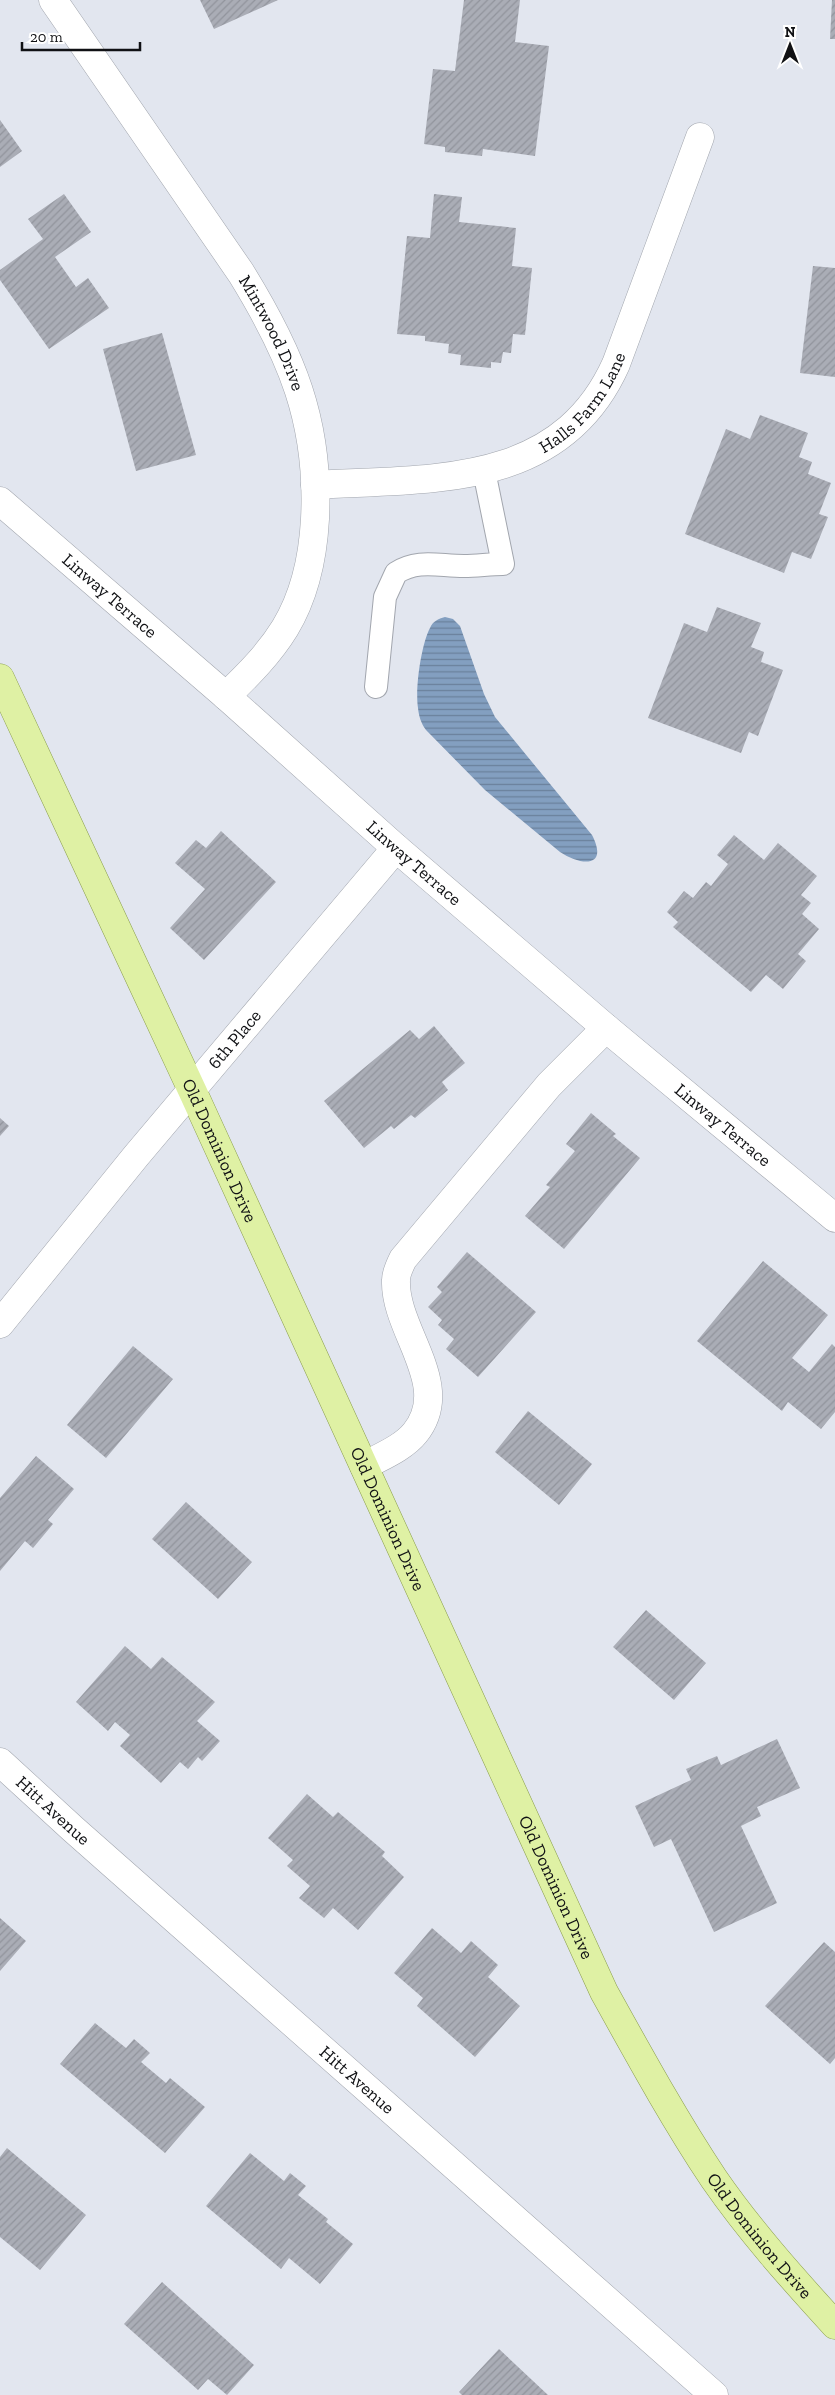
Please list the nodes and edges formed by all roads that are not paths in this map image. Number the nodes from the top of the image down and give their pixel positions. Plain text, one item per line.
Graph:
1 (53, 0) edge
2 (700, 137) dead end
3 (484, 471) junction
4 (315, 485) junction
5 (0, 501) edge
6 (0, 678) edge
7 (376, 687) dead end
8 (226, 696) junction
9 (396, 848) junction
10 (606, 1028) junction
11 (192, 1090) junction
12 (835, 1218) edge
13 (0, 1324) edge
14 (364, 1466) junction
15 (0, 1762) edge
16 (835, 2325) edge
17 (714, 2395) edge

1 - 4 street, Mintwood Drive
2 - 3 street, Halls Farm Lane
3 - 4 street, Halls Farm Lane
3 - 7 lane
4 - 8 street, Mintwood Drive
5 - 8 street, Linway Terrace
6 - 11 main road, Old Dominion Drive
8 - 9 street, Linway Terrace
9 - 10 street, Linway Terrace
9 - 11 street, 6th Place
10 - 12 street, Linway Terrace
10 - 14 street
11 - 13 street, 6th Place
11 - 14 main road, Old Dominion Drive
14 - 16 main road, Old Dominion Drive
15 - 17 street, Hitt Avenue

